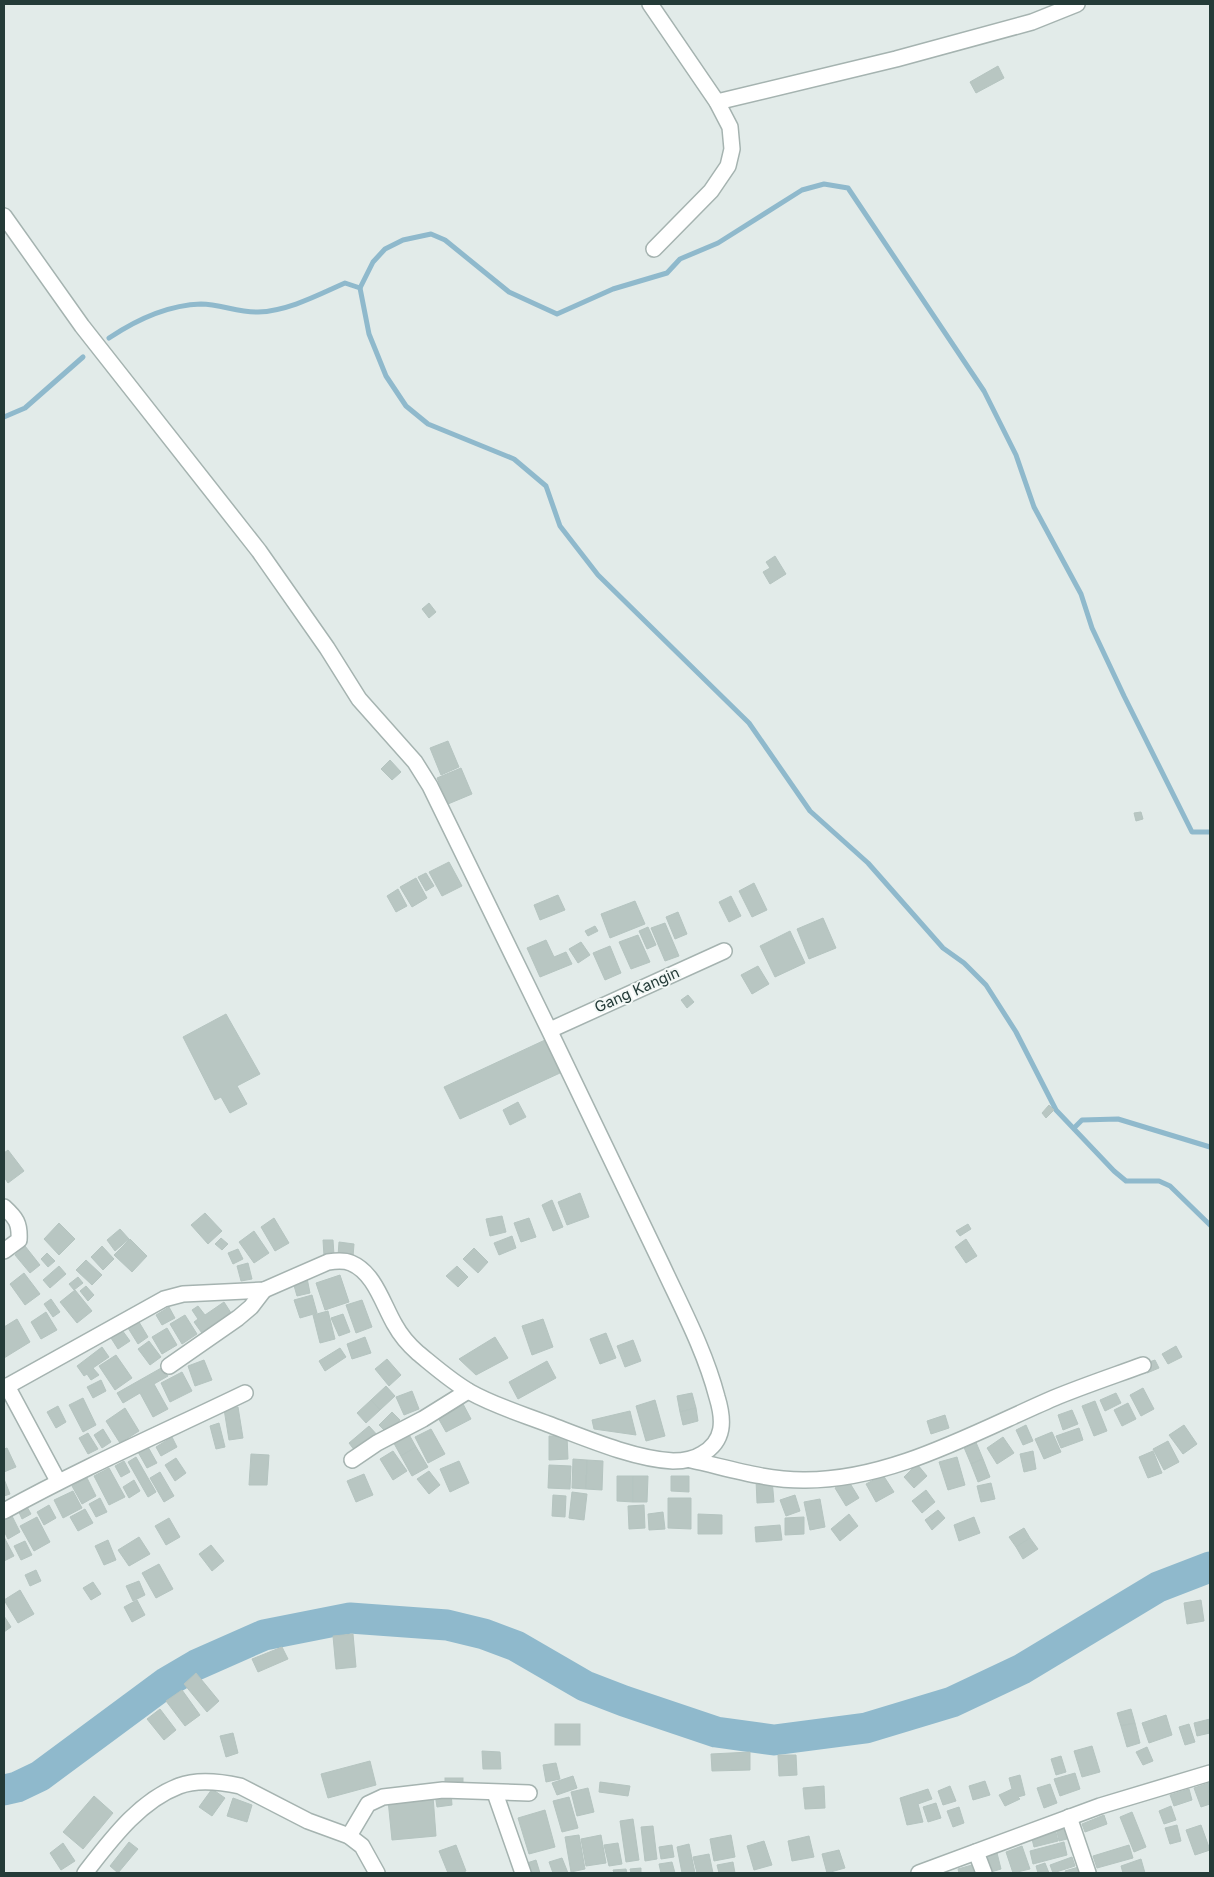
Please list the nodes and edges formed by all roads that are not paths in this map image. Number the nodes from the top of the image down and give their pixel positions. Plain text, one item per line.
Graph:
1 (650, 4) edge
2 (1077, 4) edge
3 (717, 102) junction
4 (4, 216) edge
5 (654, 250) dead end
6 (724, 951) dead end
7 (550, 1030) junction
8 (4, 1207) edge
9 (4, 1252) edge
10 (264, 1290) junction
11 (1143, 1365) dead end
12 (169, 1366) dead end
13 (5, 1387) edge
14 (468, 1391) junction
15 (245, 1393) dead end
16 (352, 1460) dead end
17 (691, 1460) junction
18 (58, 1481) junction
19 (4, 1511) edge
20 (1210, 1773) edge
21 (495, 1793) junction
22 (529, 1793) dead end
23 (1070, 1817) junction
24 (349, 1836) junction
25 (976, 1852) junction
26 (85, 1873) edge
27 (378, 1873) edge
28 (523, 1873) edge
29 (919, 1873) edge
30 (984, 1873) edge
31 (1088, 1873) edge

1 - 3 street
2 - 3 street
3 - 5 street
4 - 7 street
6 - 7 street, Gang Kangin
7 - 17 street
8 - 9 street
10 - 12 street
10 - 13 street
10 - 14 street
11 - 17 street
13 - 18 street
14 - 16 street
14 - 17 street
15 - 18 street
18 - 19 street
20 - 23 street
21 - 22 street
21 - 24 street
21 - 28 street
23 - 25 street
23 - 31 street
24 - 26 street
24 - 27 street
25 - 29 street
25 - 30 street

